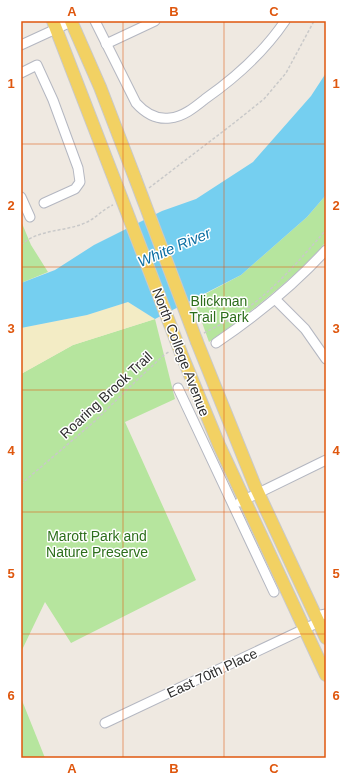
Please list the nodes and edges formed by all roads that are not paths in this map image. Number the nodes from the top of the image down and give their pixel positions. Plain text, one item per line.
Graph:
1 (95, 21) edge
2 (155, 21) edge
3 (285, 21) edge
4 (71, 22) edge
5 (55, 25) edge
6 (106, 44) junction
7 (21, 45) edge
8 (21, 73) edge
9 (21, 197) edge
10 (44, 203) dead end
11 (30, 217) dead end
12 (326, 250) edge
13 (275, 299) junction
14 (216, 343) dead end
15 (326, 359) edge
16 (178, 388) dead end
17 (326, 460) edge
18 (258, 493) junction
19 (239, 503) junction
20 (274, 592) dead end
21 (320, 617) edge
22 (305, 629) junction
23 (326, 638) edge
24 (326, 675) edge
25 (105, 723) dead end

1 - 6 street
2 - 6 street
3 - 6 street
4 - 5 street
4 - 18 main road, North College Avenue, bridge
5 - 7 street
5 - 19 main road, North College Avenue, bridge
8 - 10 street
9 - 11 street
12 - 13 street
13 - 14 street
13 - 15 street
16 - 19 street, North College Avenue
17 - 18 street
18 - 19 street
18 - 21 main road, North College Avenue
19 - 20 street, North College Avenue
19 - 22 main road, North College Avenue
21 - 22 street, East 70th Place
21 - 23 main road, North College Avenue
22 - 24 main road, North College Avenue
22 - 25 street, East 70th Place

